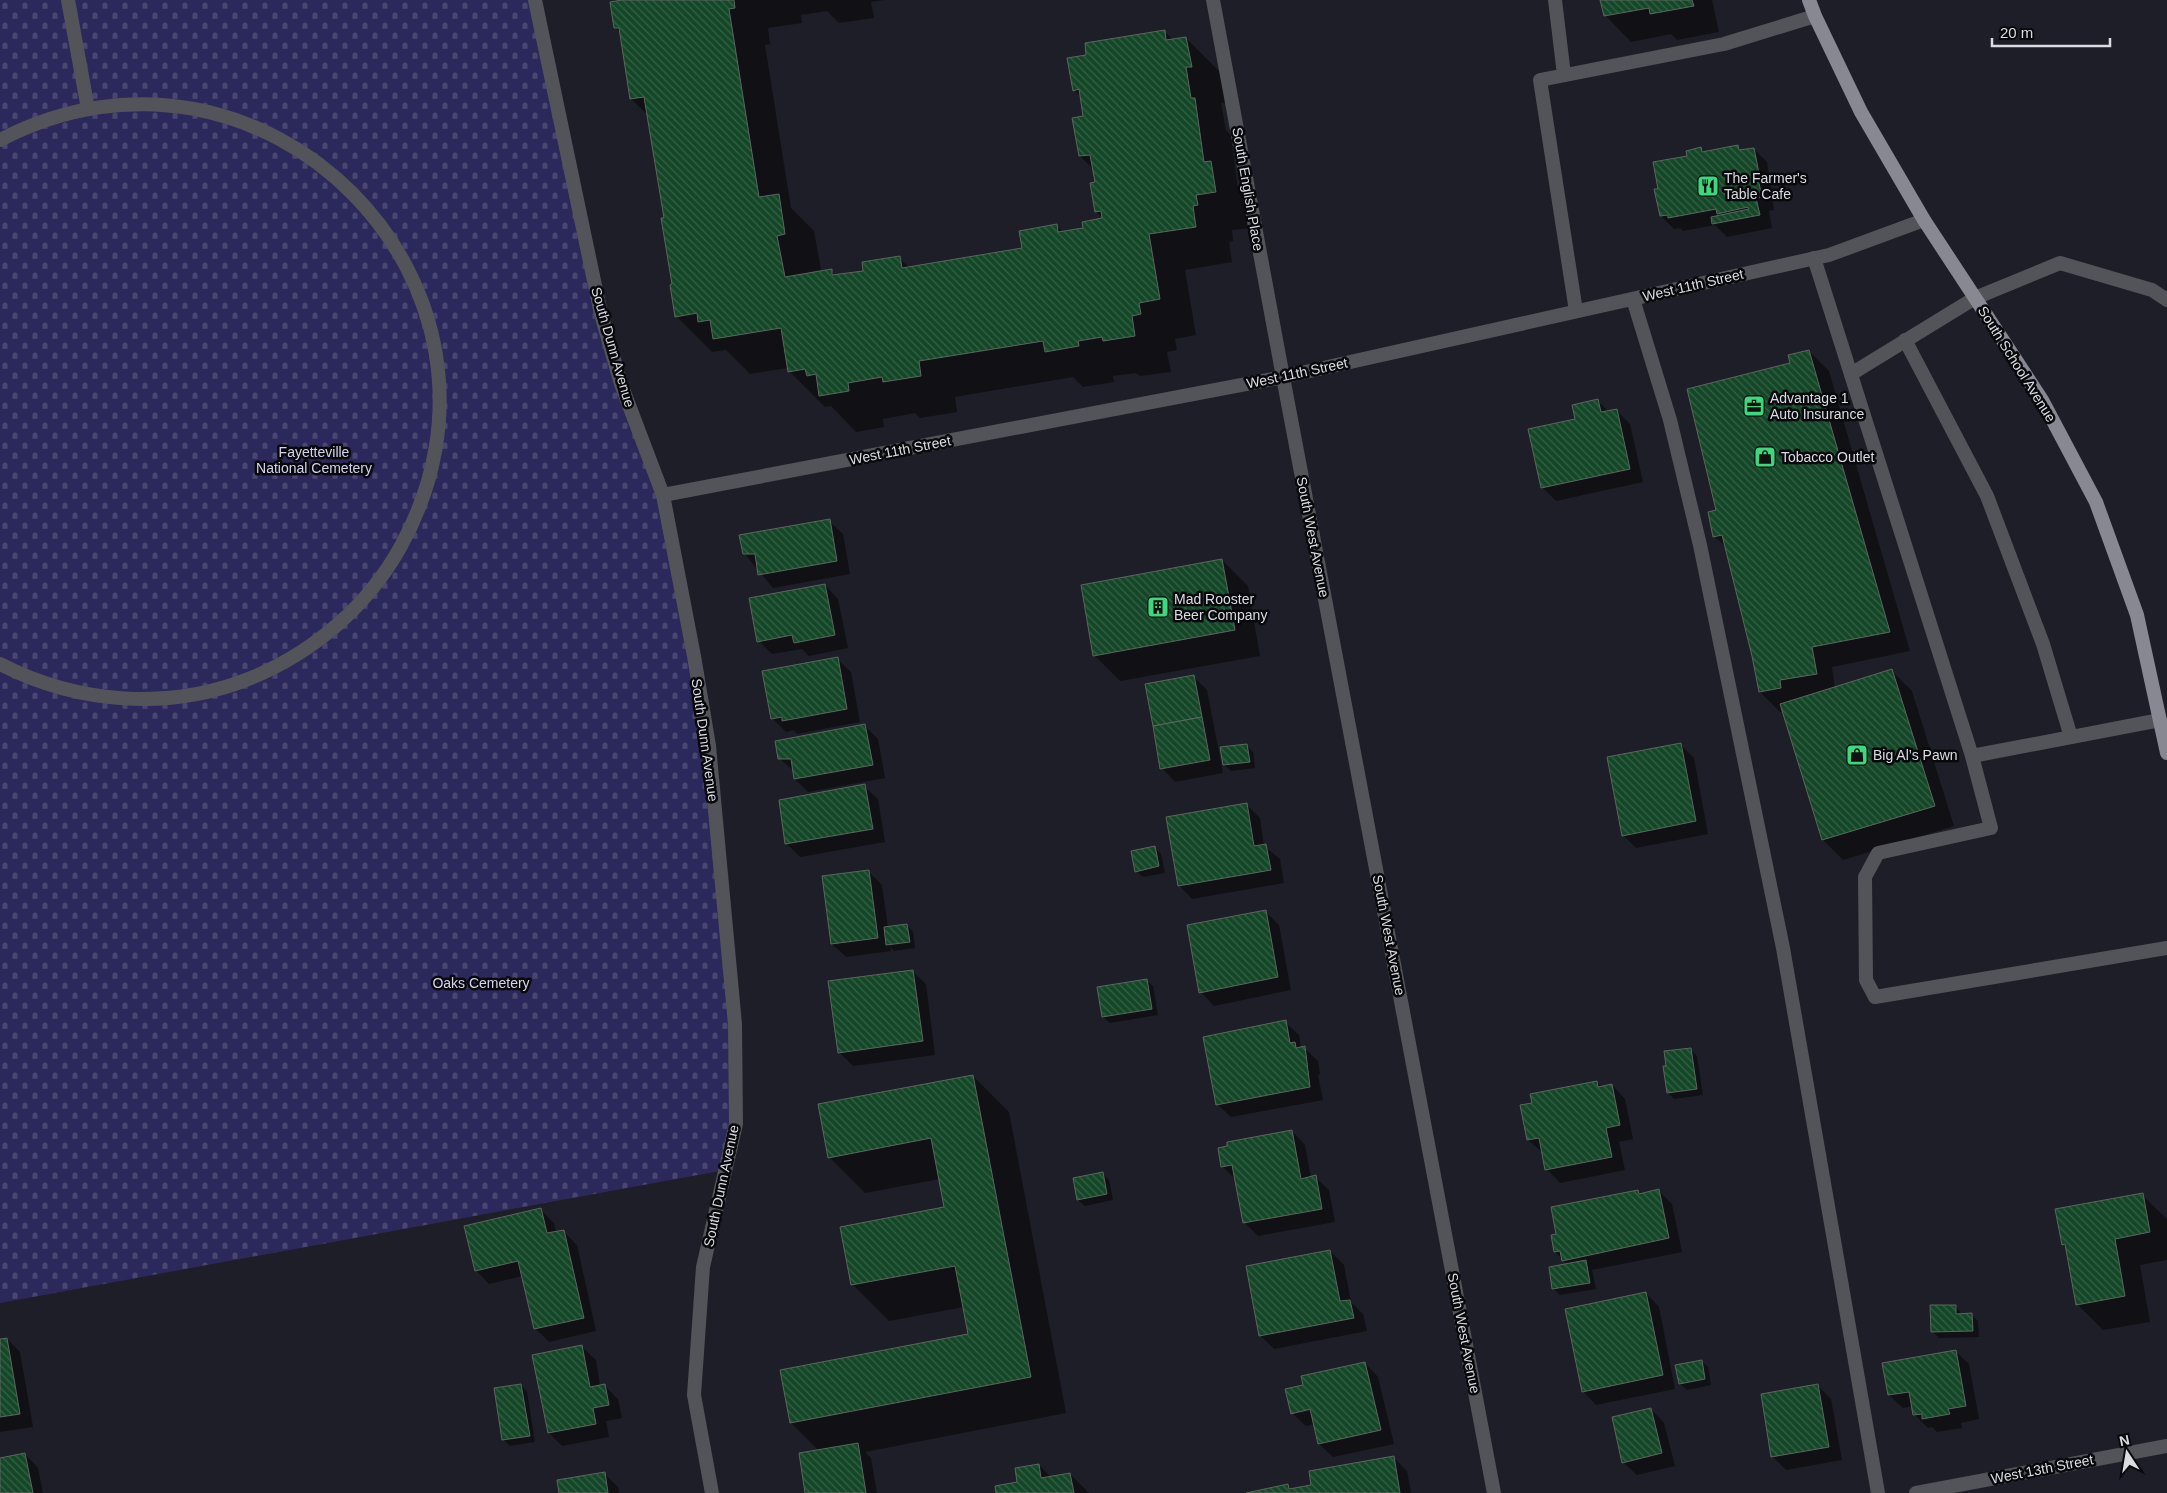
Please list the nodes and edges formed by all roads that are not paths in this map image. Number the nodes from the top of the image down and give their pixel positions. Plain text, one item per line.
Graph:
1 (68, 0) edge
2 (535, 0) edge
3 (1213, 0) edge
4 (1555, 0) edge
5 (1809, 0) edge
6 (1815, 16) junction
7 (1564, 75) junction
8 (88, 109) junction
9 (0, 140) edge
10 (1924, 220) junction
11 (1814, 258) junction
12 (1975, 298) junction
13 (1633, 299) junction
14 (2167, 300) edge
15 (1576, 311) junction
16 (1905, 340) junction
17 (1851, 374) junction
18 (1283, 377) junction
19 (663, 496) junction
20 (0, 664) edge
21 (2160, 720) junction
22 (2071, 737) junction
23 (2167, 753) edge
24 (1972, 756) junction
25 (2167, 948) edge
26 (2167, 1446) edge
27 (712, 1493) edge
28 (1494, 1493) edge
29 (1878, 1493) edge
30 (1916, 1493) edge

1 - 8 street
2 - 19 street, South Dunn Avenue
3 - 18 street, South English Place
4 - 7 street
5 - 6 main road, South School Avenue
6 - 7 street
6 - 10 main road, South School Avenue
7 - 15 street
8 - 9 street
8 - 20 street
10 - 11 street, West 11th Street
10 - 12 main road, South School Avenue
11 - 13 street, West 11th Street
11 - 17 street
12 - 14 street
12 - 16 street
12 - 21 main road, South School Avenue
13 - 15 street, West 11th Street
13 - 29 street
15 - 18 street, West 11th Street
16 - 17 street
16 - 22 street
17 - 24 street
18 - 19 street, West 11th Street
18 - 28 street, South West Avenue
19 - 27 street, South Dunn Avenue
21 - 22 street
21 - 23 main road, South School Avenue
22 - 24 street
24 - 25 street
26 - 30 street, West 13th Street

